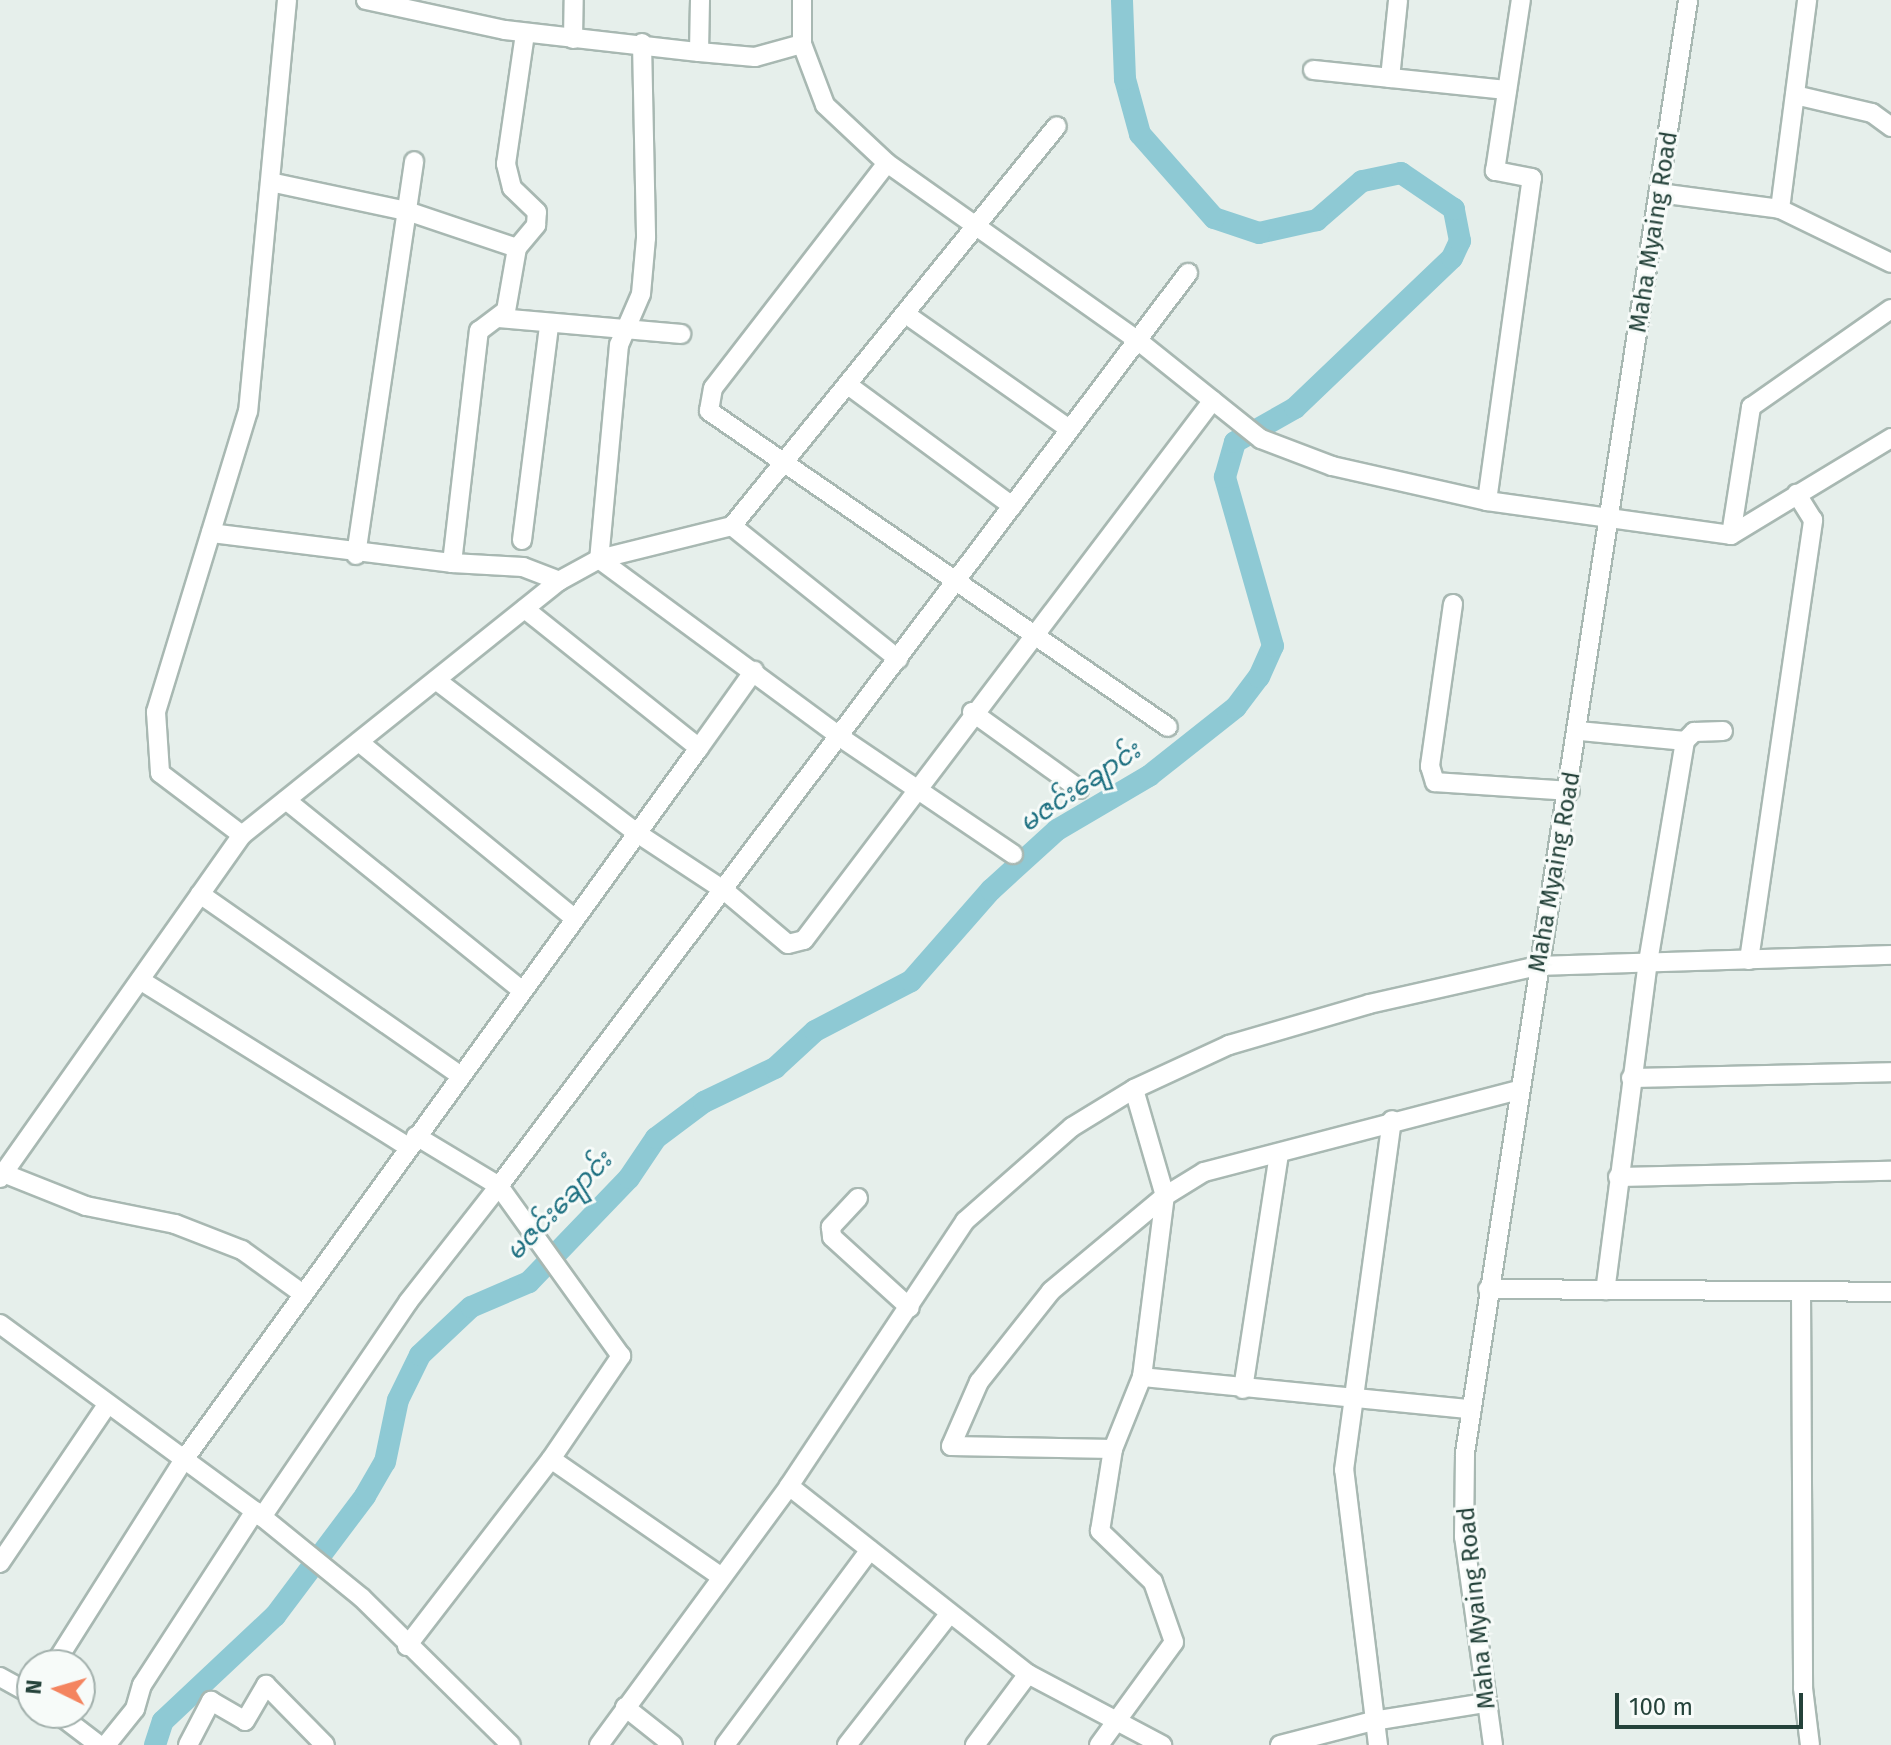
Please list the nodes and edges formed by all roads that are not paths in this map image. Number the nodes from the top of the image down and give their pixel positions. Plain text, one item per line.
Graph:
1 (287, 0) edge
2 (366, 0) edge
3 (574, 0) edge
4 (700, 0) edge
5 (802, 0) edge
6 (1398, 0) edge
7 (1521, 0) edge
8 (1688, 0) edge
9 (1807, 0) edge
10 (433, 8) edge
11 (525, 33) junction
12 (573, 39) junction
13 (642, 43) junction
14 (802, 44) junction
15 (699, 52) junction
16 (1313, 70) dead end
17 (1390, 78) junction
18 (1507, 90) junction
19 (1795, 95) junction
20 (1057, 126) dead end
21 (1891, 127) edge
22 (414, 161) dead end
23 (887, 163) junction
24 (270, 182) junction
25 (1659, 193) junction
26 (1780, 209) junction
27 (407, 211) junction
28 (979, 228) junction
29 (517, 248) junction
30 (1891, 263) edge
31 (1188, 273) dead end
32 (1891, 309) edge
33 (907, 315) junction
34 (499, 318) junction
35 (549, 326) junction
36 (624, 333) junction
37 (681, 334) dead end
38 (1136, 339) junction
39 (848, 385) junction
40 (1215, 401) junction
41 (1069, 429) junction
42 (1891, 438) edge
43 (785, 462) junction
44 (1797, 494) junction
45 (1487, 501) junction
46 (1012, 506) junction
47 (1611, 517) junction
48 (732, 526) junction
49 (211, 533) junction
50 (1731, 535) junction
51 (522, 540) dead end
52 (356, 555) junction
53 (599, 559) junction
54 (452, 563) junction
55 (559, 581) junction
56 (955, 583) junction
57 (1453, 604) dead end
58 (525, 609) junction
59 (1029, 635) junction
60 (898, 659) junction
61 (754, 671) junction
62 (436, 680) junction
63 (972, 712) junction
64 (1168, 727) dead end
65 (1579, 731) junction
66 (1723, 731) dead end
67 (840, 737) junction
68 (1685, 741) junction
69 (359, 742) junction
70 (699, 748) junction
71 (916, 788) junction
72 (1079, 789) dead end
73 (1570, 791) junction
74 (286, 800) junction
75 (637, 833) junction
76 (242, 835) junction
77 (1013, 854) dead end
78 (725, 891) junction
79 (200, 894) junction
80 (575, 919) junction
81 (1891, 955) edge
82 (1749, 960) junction
83 (1648, 961) junction
84 (1538, 966) junction
85 (140, 980) junction
86 (523, 991) junction
87 (1891, 1072) edge
88 (461, 1076) junction
89 (1631, 1078) junction
90 (1134, 1089) junction
91 (1519, 1090) junction
92 (1392, 1120) junction
93 (412, 1141) junction
94 (1279, 1154) junction
95 (1891, 1171) edge
96 (2, 1175) edge
97 (1618, 1177) junction
98 (499, 1186) junction
99 (1165, 1196) junction
100 (858, 1198) dead end
101 (1488, 1289) junction
102 (1605, 1290) junction
103 (1801, 1291) junction
104 (1891, 1292) edge
105 (303, 1294) junction
106 (910, 1308) junction
107 (0, 1324) edge
108 (1142, 1377) junction
109 (1243, 1389) junction
110 (1350, 1399) junction
111 (107, 1405) junction
112 (1471, 1409) junction
113 (1113, 1449) junction
114 (551, 1459) junction
115 (183, 1461) junction
116 (789, 1486) junction
117 (258, 1514) junction
118 (870, 1550) junction
119 (0, 1563) edge
120 (720, 1576) junction
121 (950, 1613) junction
122 (407, 1646) junction
123 (64, 1649) edge
124 (1028, 1674) junction
125 (1486, 1703) junction
126 (625, 1707) junction
127 (1373, 1721) junction
128 (1115, 1722) junction
129 (78, 1729) edge
130 (99, 1745) edge
131 (106, 1745) edge
132 (188, 1745) edge
133 (325, 1745) edge
134 (511, 1745) edge
135 (599, 1745) edge
136 (673, 1745) edge
137 (725, 1745) edge
138 (847, 1745) edge
139 (975, 1745) edge
140 (1099, 1745) edge
141 (1162, 1745) edge
142 (1280, 1745) edge
143 (1378, 1745) edge
144 (1493, 1745) edge
145 (1810, 1745) edge

1 - 24 street
2 - 10 street
3 - 12 street
4 - 15 street
5 - 14 street
6 - 17 street
7 - 18 street
8 - 25 street, Maha Myaing Road
9 - 19 street
10 - 11 street
11 - 12 street
11 - 29 street
12 - 13 street
13 - 15 street
13 - 36 street
14 - 15 street
14 - 23 street
16 - 17 street
17 - 18 street
18 - 45 street
19 - 21 street
19 - 26 street
20 - 28 street
22 - 27 street
23 - 28 street
23 - 43 street
24 - 27 street
24 - 49 street
25 - 26 street
25 - 47 street, Maha Myaing Road
26 - 30 street
27 - 29 street
27 - 52 street
28 - 33 street
28 - 38 street
29 - 34 street
31 - 38 street
32 - 50 street
33 - 39 street
33 - 41 street
34 - 35 street
34 - 54 street
35 - 36 street
35 - 51 street
36 - 37 street
36 - 53 street
38 - 40 street
38 - 41 street
39 - 43 street
39 - 46 street
40 - 45 street
40 - 59 street
41 - 46 street
42 - 44 street
43 - 48 street
43 - 56 street
44 - 50 street
44 - 82 street
45 - 47 street
46 - 56 street
47 - 50 street
47 - 65 street, Maha Myaing Road
48 - 53 street
48 - 60 street
49 - 52 street
49 - 76 street
52 - 54 street
53 - 55 street
53 - 61 street
54 - 55 street
55 - 58 street
56 - 59 street
56 - 60 street
57 - 73 street
58 - 62 street
58 - 70 street
59 - 63 street
59 - 64 street
60 - 67 street
61 - 67 street
61 - 70 street
62 - 69 street
62 - 75 street
63 - 71 street
63 - 72 street
65 - 68 street
65 - 73 street, Maha Myaing Road
66 - 68 street
67 - 71 street
67 - 78 street
68 - 83 street
69 - 74 street
69 - 80 street
70 - 75 street
71 - 77 street
71 - 78 street
73 - 84 street, Maha Myaing Road
74 - 76 street
74 - 86 street
75 - 78 street
75 - 80 street
76 - 79 street
78 - 98 street
79 - 85 street
79 - 88 street
80 - 86 street
81 - 82 street
82 - 83 street
83 - 84 street
83 - 89 street
84 - 90 street
84 - 91 street, Maha Myaing Road
85 - 93 street
85 - 96 street
86 - 88 street
87 - 89 street
88 - 93 street
89 - 97 street
90 - 99 street
90 - 106 street
91 - 92 street
91 - 101 street, Maha Myaing Road
92 - 94 street
92 - 110 street
93 - 98 street
93 - 105 street
94 - 99 street
94 - 109 street
95 - 97 street
96 - 105 street
97 - 102 street
98 - 114 street
98 - 117 street
99 - 108 street
99 - 113 street
100 - 106 street
101 - 102 street
101 - 112 street, Maha Myaing Road
102 - 103 street
103 - 104 street
103 - 145 street
105 - 115 street
106 - 116 street
107 - 111 street
108 - 109 street
108 - 113 street
109 - 110 street
110 - 112 street
110 - 127 street
111 - 115 street
111 - 119 street
112 - 125 street, Maha Myaing Road
113 - 128 street
114 - 120 street
114 - 122 street
115 - 117 street
115 - 123 street
116 - 118 street
116 - 120 street
117 - 122 street
117 - 131 street
118 - 121 street
118 - 137 street
120 - 126 street
121 - 124 street
121 - 138 street
122 - 134 street
124 - 128 street
124 - 139 street
125 - 127 street
125 - 144 street, Maha Myaing Road
126 - 135 street
126 - 136 street
127 - 142 street
127 - 143 street
128 - 140 street
128 - 141 street
129 - 130 street
132 - 133 street

